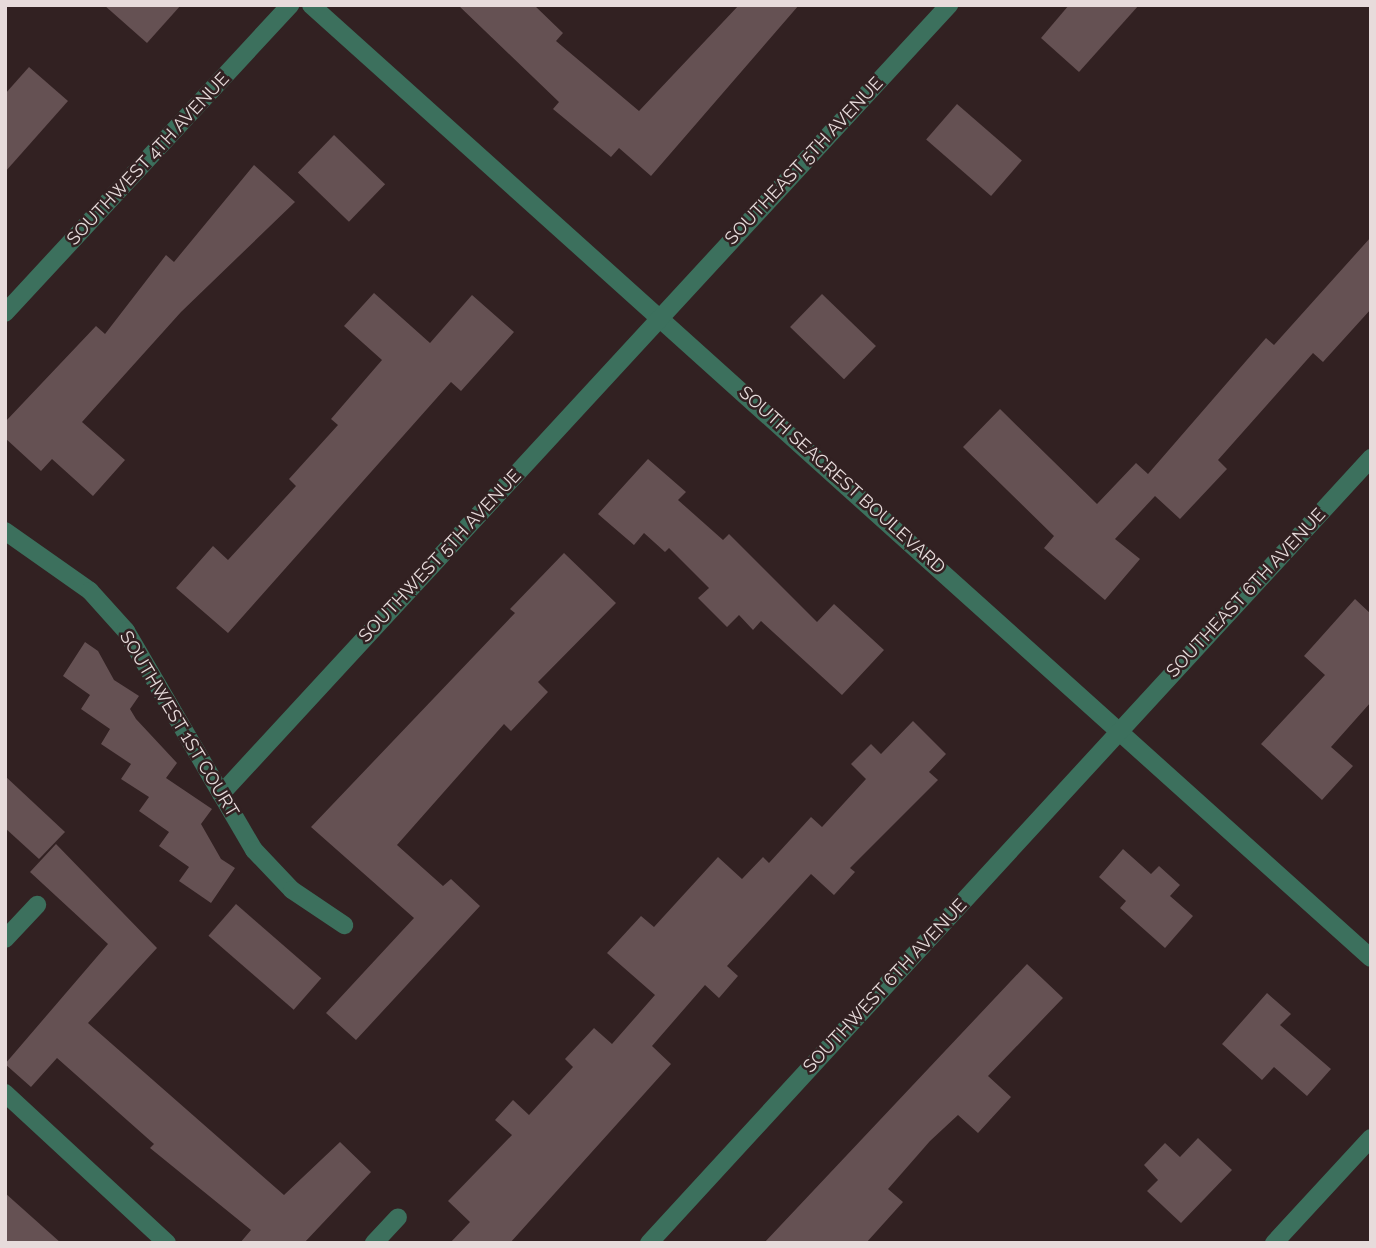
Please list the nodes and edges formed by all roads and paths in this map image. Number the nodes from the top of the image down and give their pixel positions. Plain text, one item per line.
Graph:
1 (290, 5) edge
2 (311, 5) edge
3 (949, 5) edge
4 (5, 313) edge
5 (660, 318) junction
6 (1371, 458) edge
7 (5, 531) edge
8 (1121, 729) junction
9 (221, 794) junction
10 (37, 905) dead end
11 (344, 925) dead end
12 (5, 939) edge
13 (1371, 958) edge
14 (5, 1093) edge
15 (1371, 1138) edge
16 (398, 1217) dead end
17 (167, 1243) edge
18 (374, 1243) edge
19 (649, 1243) edge
20 (1274, 1243) edge

1 - 4 street, SOUTHWEST 4TH AVENUE
2 - 5 street, SOUTH SEACREST BOULEVARD
3 - 5 street, SOUTHEAST 5TH AVENUE
5 - 8 street, SOUTH SEACREST BOULEVARD
5 - 9 street, SOUTHWEST 5TH AVENUE
6 - 8 street, SOUTHEAST 6TH AVENUE
7 - 9 street, SOUTHWEST 1ST COURT
8 - 13 street, SOUTH SEACREST BOULEVARD
8 - 19 street, SOUTHWEST 6TH AVENUE
9 - 11 street, SOUTHWEST 1ST COURT
10 - 12 street
14 - 17 street
15 - 20 street
16 - 18 street

